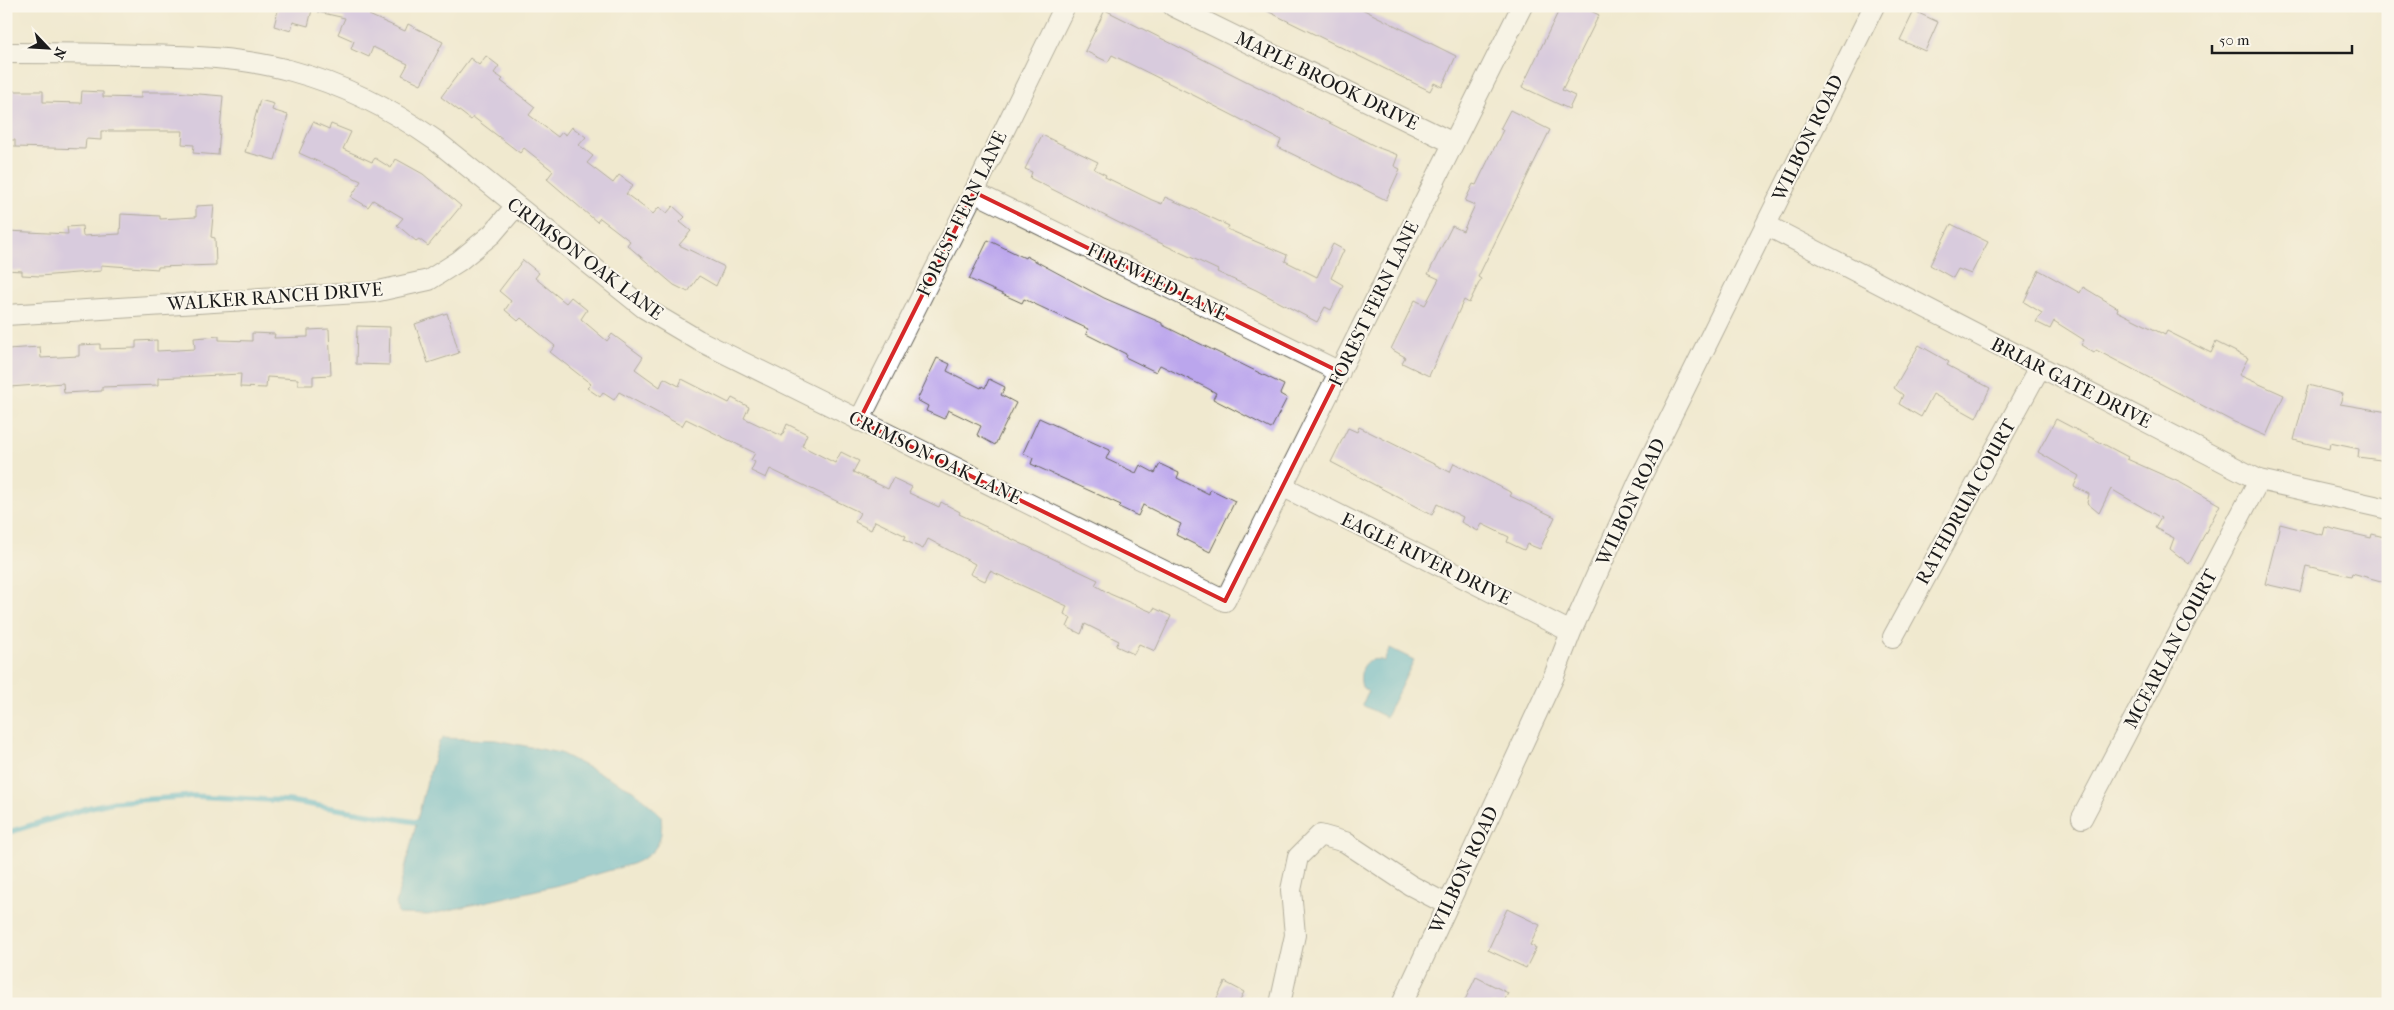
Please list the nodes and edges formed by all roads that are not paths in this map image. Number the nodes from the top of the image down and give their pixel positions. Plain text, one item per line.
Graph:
1 (1065, 6) edge
2 (1172, 6) edge
3 (1522, 6) edge
4 (1874, 6) edge
5 (6, 53) edge
6 (1454, 143) junction
7 (974, 192) junction
8 (516, 206) junction
9 (1766, 225) junction
10 (6, 315) edge
11 (2040, 367) junction
12 (1340, 372) junction
13 (859, 421) junction
14 (2259, 480) junction
15 (1282, 486) junction
16 (2388, 509) edge
17 (1225, 601) joint
18 (1570, 632) junction
19 (1893, 637) dead end
20 (2082, 818) dead end
21 (1448, 905) junction
22 (1280, 1004) edge
23 (1402, 1004) edge

1 - 7 street, FOREST FERN LANE
2 - 6 street, MAPLE BROOK DRIVE
3 - 6 street, FOREST FERN LANE
4 - 9 street, WILBON ROAD
5 - 8 street, CRIMSON OAK LANE
6 - 12 street, FOREST FERN LANE
7 - 12 street, FIREWEED LANE
7 - 13 street, FOREST FERN LANE
8 - 10 street, WALKER RANCH DRIVE
8 - 13 street, CRIMSON OAK LANE
9 - 11 street, BRIAR GATE DRIVE
9 - 18 street, WILBON ROAD
11 - 14 street, BRIAR GATE DRIVE
11 - 19 street, RATHDRUM COURT
12 - 15 street, FOREST FERN LANE
13 - 17 street, CRIMSON OAK LANE
14 - 16 street, BRIAR GATE DRIVE
14 - 20 street, MCFARLAN COURT
15 - 17 street, FOREST FERN LANE
15 - 18 street, EAGLE RIVER DRIVE
18 - 21 street, WILBON ROAD
21 - 22 street
21 - 23 street, WILBON ROAD

